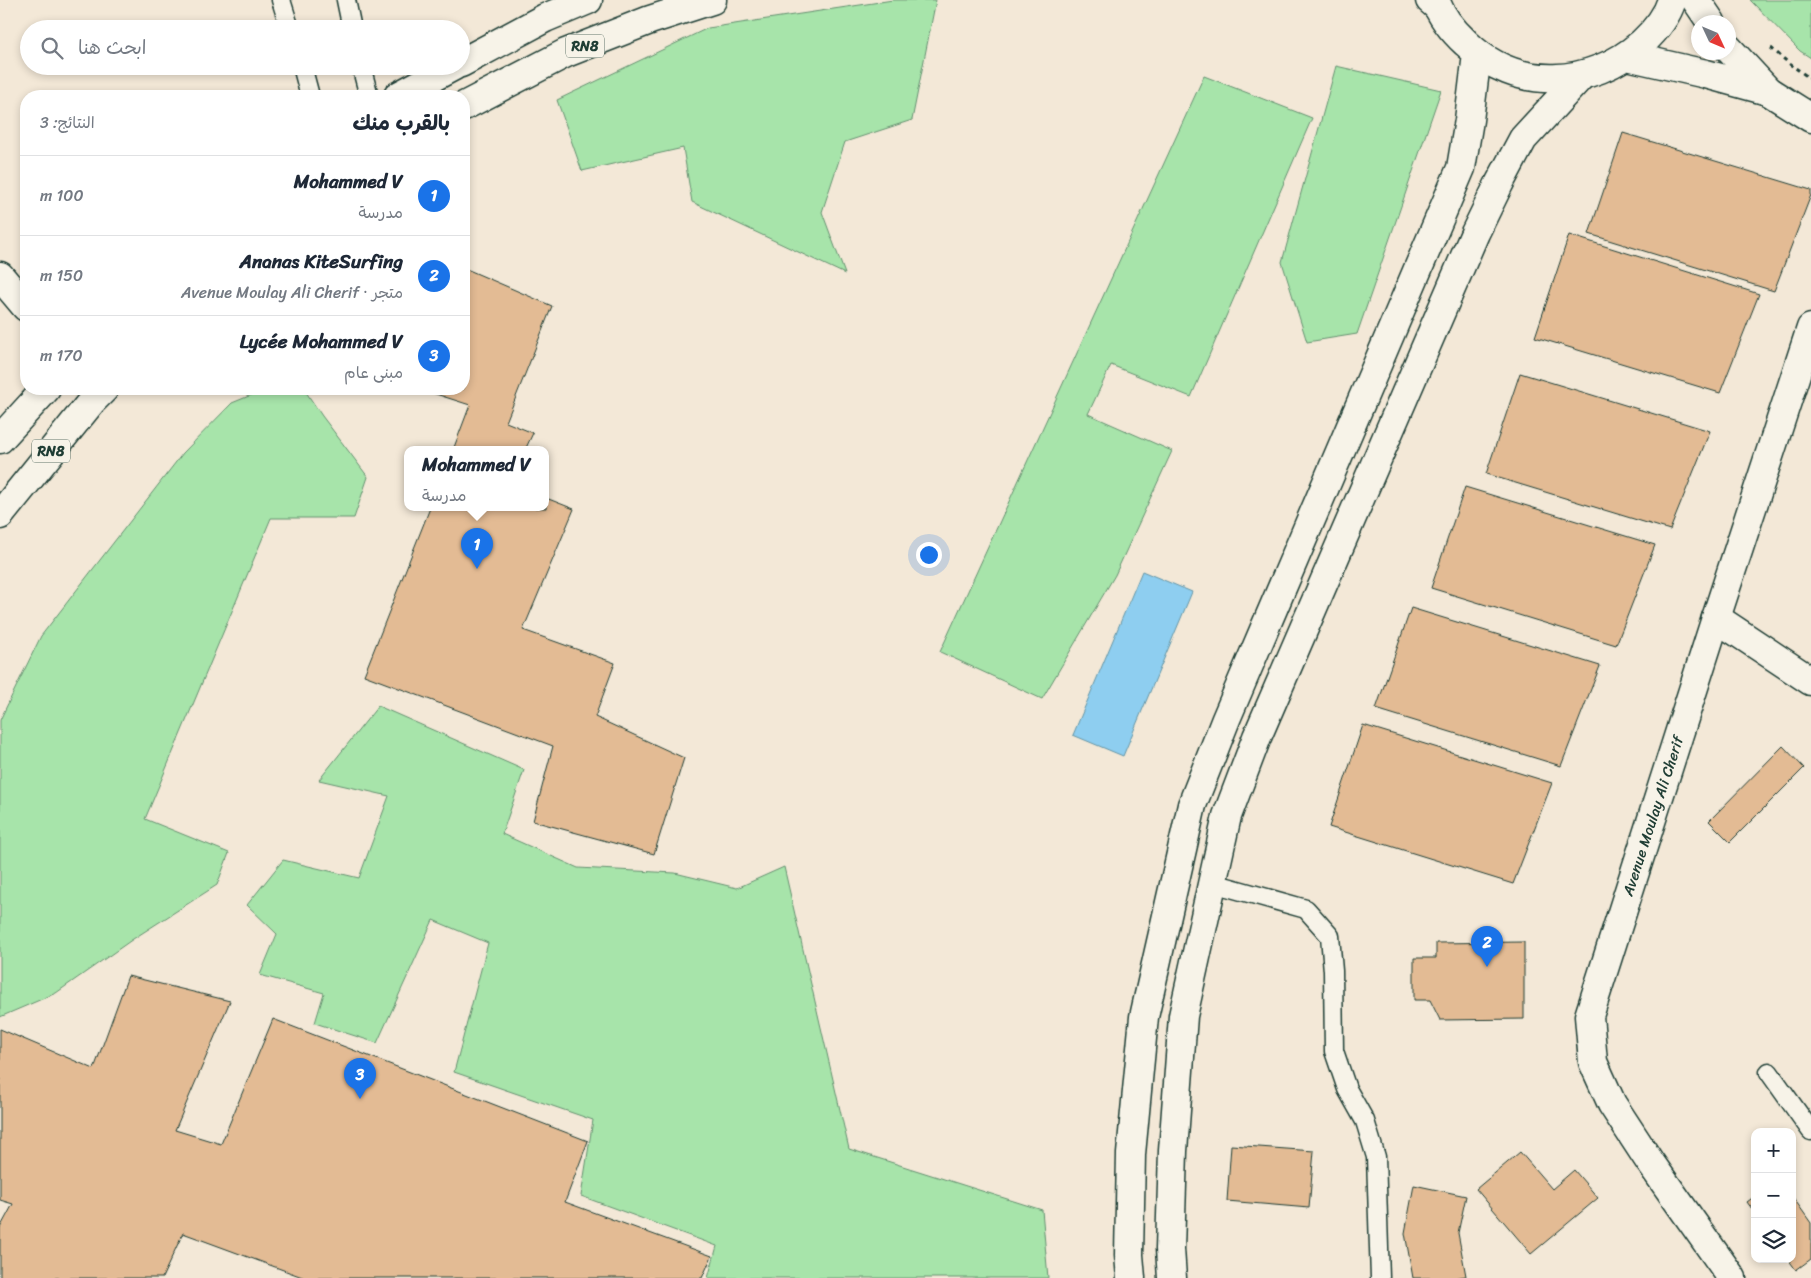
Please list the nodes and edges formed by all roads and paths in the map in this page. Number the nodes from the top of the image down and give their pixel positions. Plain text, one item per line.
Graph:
1 (280, 0) edge
2 (346, 0) edge
3 (588, 0) edge
4 (712, 0) edge
5 (1672, 0) edge
6 (1696, 0) edge
7 (1434, 2) edge
8 (1706, 15) edge
9 (287, 20) edge
10 (350, 20) edge
11 (1769, 46) dead end
12 (1476, 54) junction
13 (1628, 56) junction
14 (1736, 57) edge
15 (470, 58) edge
16 (304, 75) edge
17 (363, 75) edge
18 (437, 75) edge
19 (1581, 76) junction
20 (1811, 79) edge
21 (308, 90) edge
22 (367, 90) edge
23 (409, 90) edge
24 (1768, 91) junction
25 (470, 103) edge
26 (1811, 118) edge
27 (0, 276) edge
28 (20, 300) edge
29 (1811, 328) edge
30 (40, 395) edge
31 (97, 395) edge
32 (0, 439) edge
33 (0, 515) edge
34 (1716, 618) junction
35 (1811, 681) edge
36 (1214, 883) junction
37 (1769, 1072) dead end
38 (1811, 1131) edge
39 (1131, 1278) edge
40 (1172, 1278) edge
41 (1380, 1278) edge
42 (1732, 1278) edge

1 - 9 lane
2 - 10 lane
3 - 15 main road
4 - 25 main road, RN8
5 - 13 main road
6 - 8 main road
7 - 12 main road
11 - 20 path
12 - 19 main road
12 - 39 main road
13 - 19 main road
13 - 24 main road
14 - 24 main road
16 - 21 lane
17 - 22 lane
18 - 23 main road
19 - 36 main road
24 - 26 main road
27 - 28 main road
29 - 34 main road, Avenue Moulay Ali Cherif
30 - 32 main road
31 - 33 main road, RN8
34 - 35 main road
34 - 42 main road, Avenue Moulay Ali Cherif
36 - 40 main road
36 - 41 lane
37 - 38 lane

